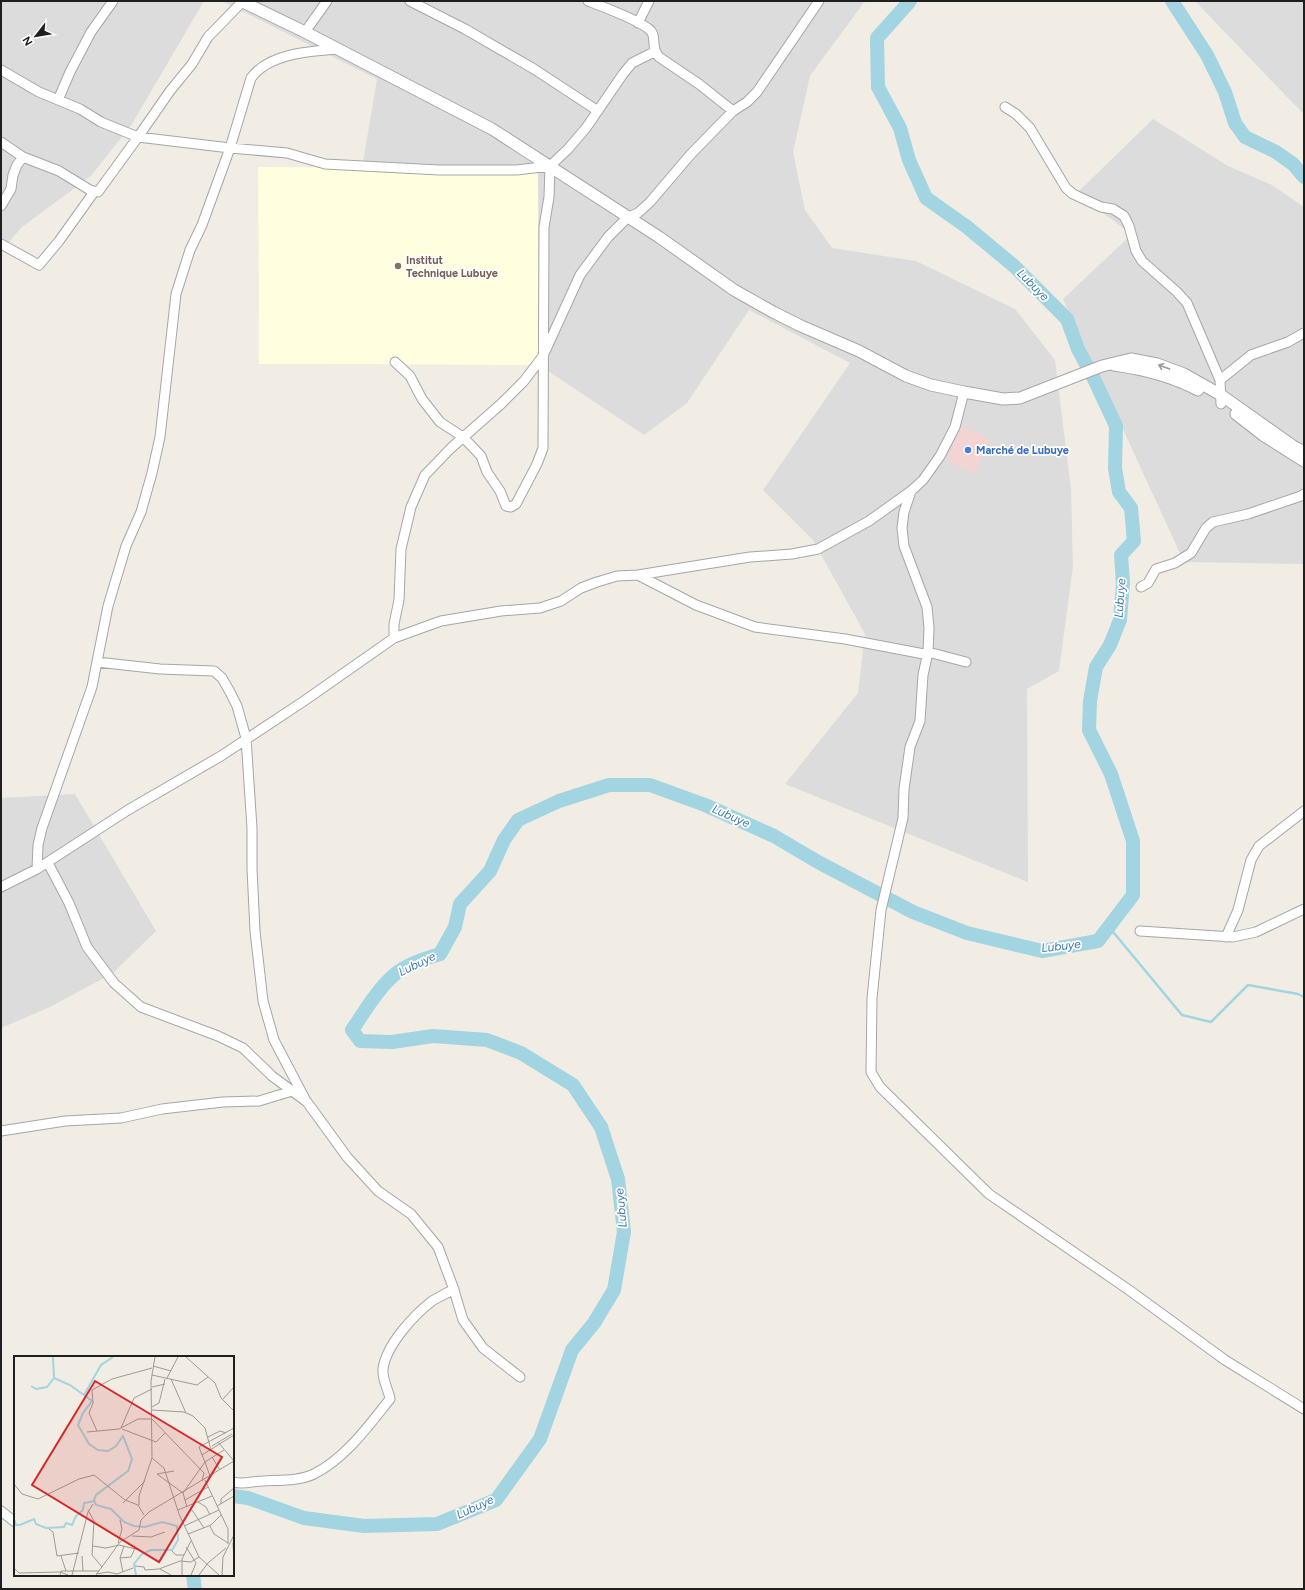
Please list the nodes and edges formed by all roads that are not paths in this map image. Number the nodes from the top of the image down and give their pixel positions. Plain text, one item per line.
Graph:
1 (112, 1) edge
2 (242, 1) edge
3 (327, 1) edge
4 (410, 1) edge
5 (588, 1) edge
6 (649, 1) edge
7 (819, 1) edge
8 (638, 24) junction
9 (305, 32) junction
10 (339, 49) junction
11 (654, 52) junction
12 (3, 75) edge
13 (58, 100) junction
14 (1005, 107) dead end
15 (598, 111) junction
16 (733, 111) junction
17 (138, 137) junction
18 (1, 142) edge
19 (1, 146) edge
20 (11, 148) junction
21 (230, 148) junction
22 (23, 157) junction
23 (550, 166) junction
24 (94, 192) junction
25 (1, 206) edge
26 (628, 217) junction
27 (1, 244) edge
28 (1304, 333) edge
29 (543, 356) junction
30 (395, 362) dead end
31 (1220, 380) junction
32 (964, 392) junction
33 (1221, 399) junction
34 (463, 437) junction
35 (1304, 452) edge
36 (1304, 461) edge
37 (911, 491) junction
38 (1304, 494) edge
39 (638, 575) junction
40 (1141, 587) dead end
41 (394, 638) junction
42 (928, 652) junction
43 (97, 662) junction
44 (966, 662) dead end
45 (246, 738) junction
46 (1304, 811) edge
47 (48, 863) junction
48 (37, 869) junction
49 (1, 887) edge
50 (1304, 909) edge
51 (1140, 931) dead end
52 (1226, 936) junction
53 (292, 1091) junction
54 (307, 1102) junction
55 (1, 1131) edge
56 (454, 1290) junction
57 (520, 1377) dead end
58 (1304, 1409) edge
59 (234, 1482) edge
60 (1, 1510) edge
61 (14, 1521) edge

1 - 13 street
2 - 9 street
2 - 17 street
3 - 9 street
4 - 15 street
5 - 8 street
6 - 8 street
7 - 16 street
8 - 11 street
9 - 10 street
10 - 21 street
10 - 23 street
11 - 15 street
11 - 16 street
12 - 13 street
13 - 17 street
14 - 31 street
15 - 23 street
16 - 26 street
17 - 21 street
17 - 24 street
18 - 20 street
19 - 20 street
20 - 22 street
21 - 23 street
21 - 43 street
22 - 24 street
22 - 25 street
23 - 26 street
23 - 29 street
24 - 27 street
26 - 29 street
26 - 32 street
28 - 31 street
29 - 34 street
29 - 34 street
30 - 34 street
31 - 33 street
32 - 33 street
32 - 37 street
33 - 35 street
33 - 36 street
34 - 41 street
37 - 39 street
37 - 42 street
38 - 40 street
39 - 41 street
39 - 42 street
41 - 45 street
42 - 44 street
42 - 58 street
43 - 45 street
43 - 48 street
45 - 47 street
45 - 54 street
46 - 52 street
47 - 48 street
47 - 53 street
48 - 49 street
50 - 52 street
51 - 52 street
53 - 54 street
53 - 55 street
54 - 56 street
56 - 57 street
56 - 59 street
60 - 61 street

